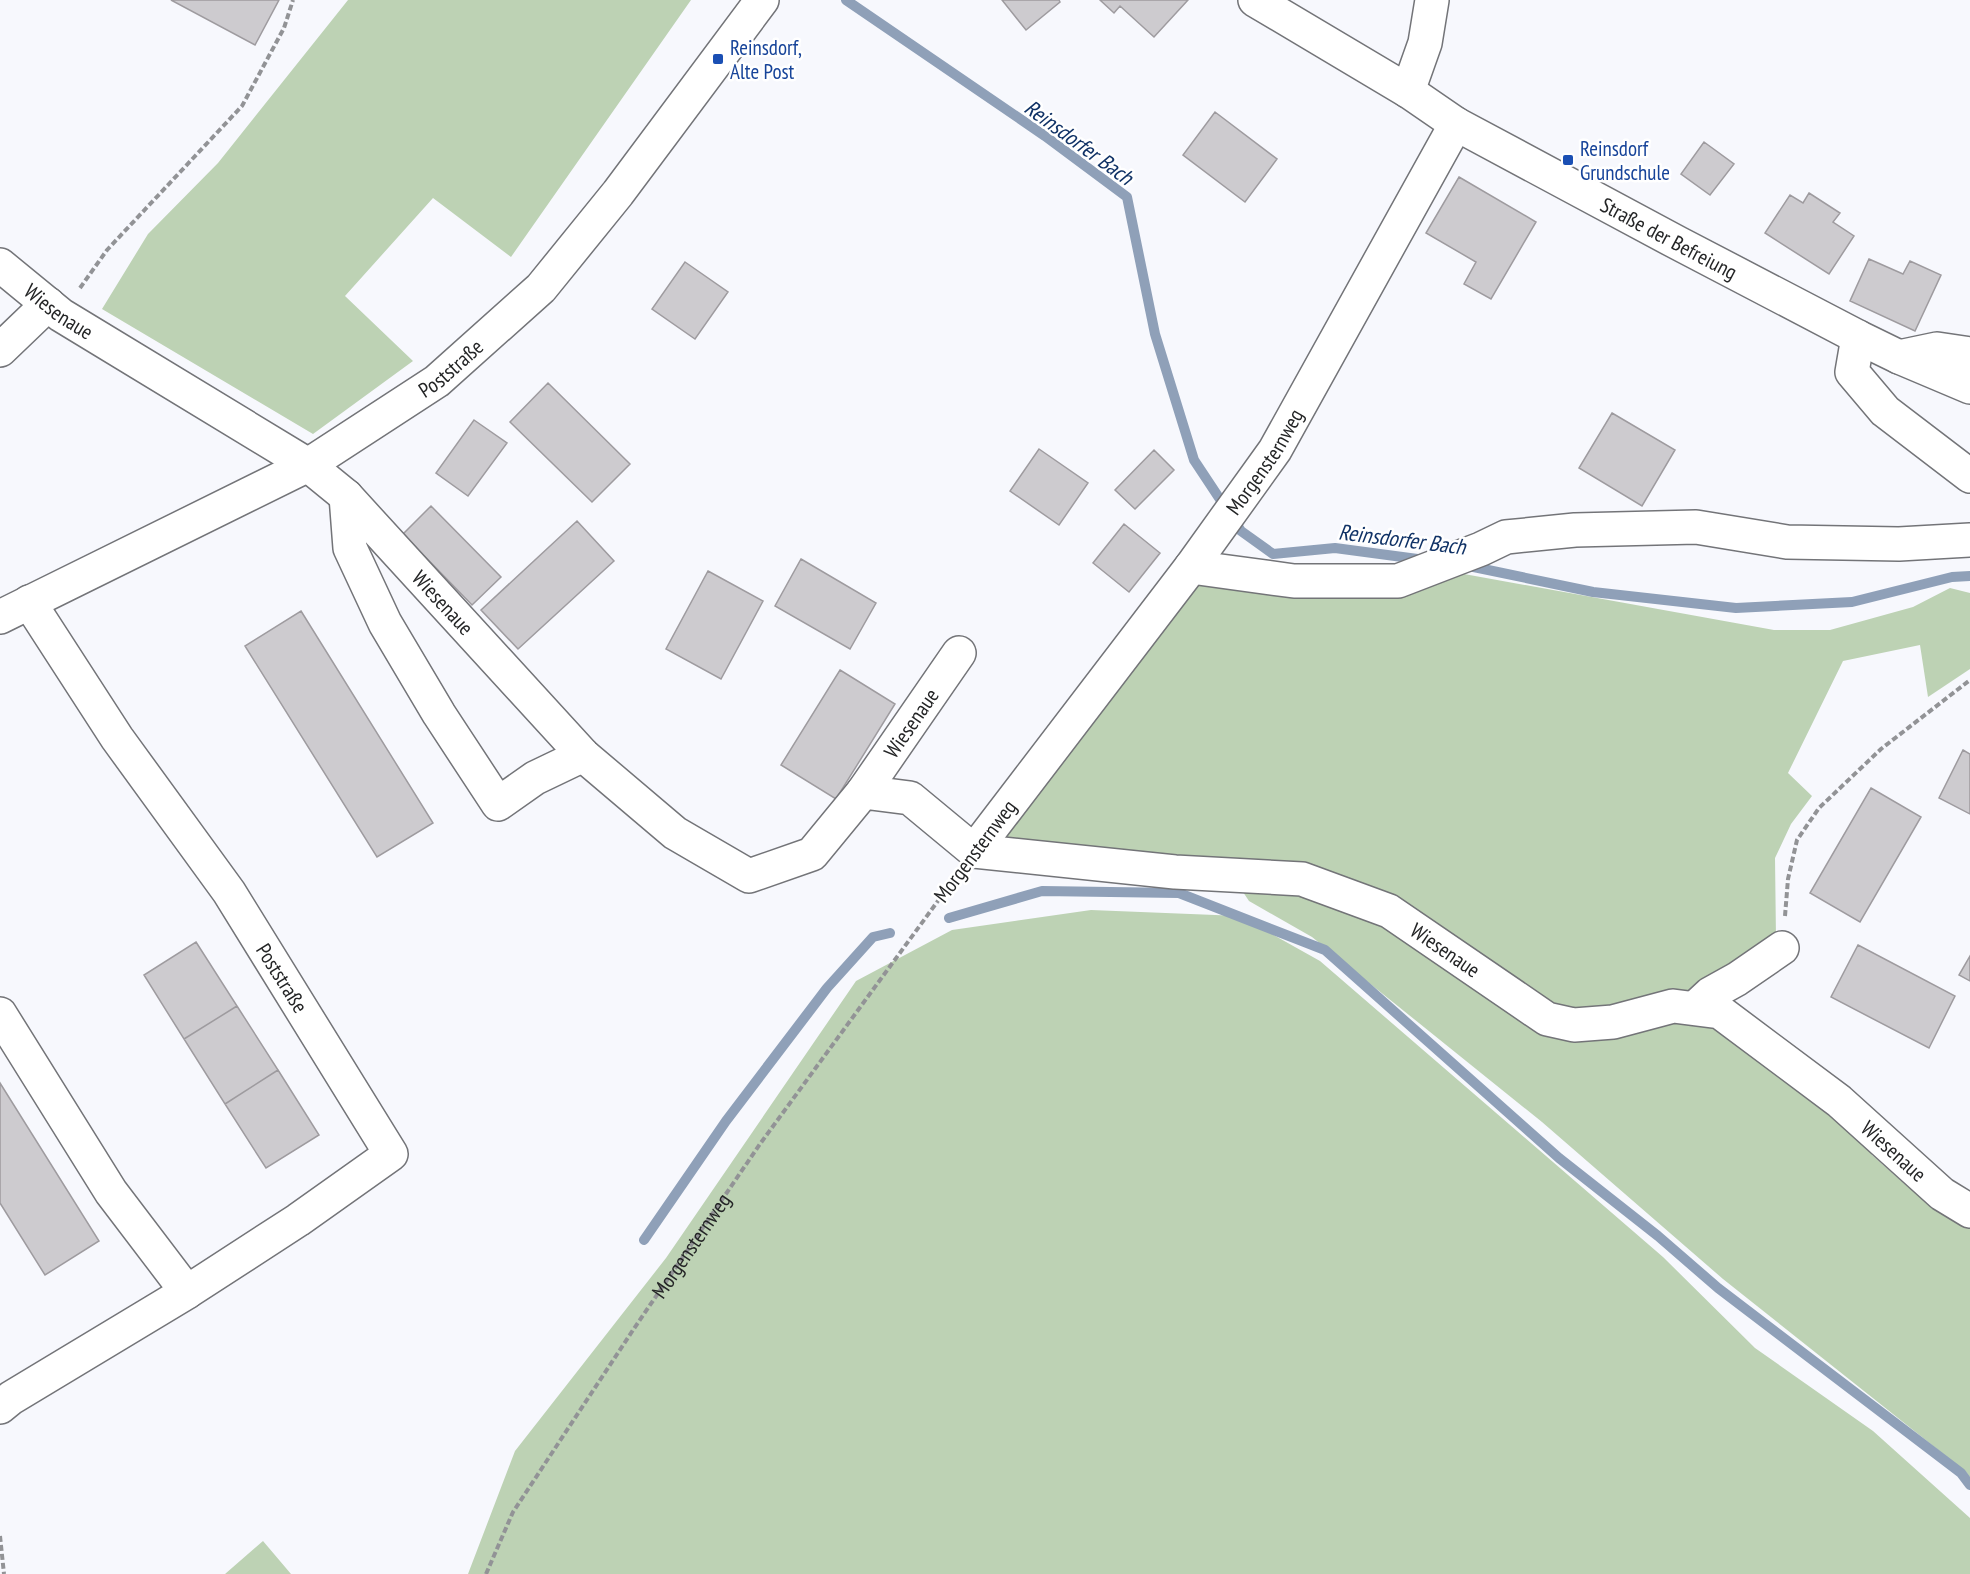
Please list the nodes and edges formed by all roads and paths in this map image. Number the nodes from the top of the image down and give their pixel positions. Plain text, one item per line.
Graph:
1 (293, 0) edge
2 (762, 0) edge
3 (1255, 0) edge
4 (1432, 0) edge
5 (1408, 91) junction
6 (1456, 124) junction
7 (0, 265) edge
8 (54, 310) junction
9 (1858, 337) junction
10 (0, 350) edge
11 (1970, 354) edge
12 (1899, 357) junction
13 (1970, 387) edge
14 (308, 465) junction
15 (1970, 476) edge
16 (346, 496) junction
17 (1970, 540) edge
18 (1191, 567) junction
19 (29, 602) junction
20 (0, 617) edge
21 (959, 653) dead end
22 (1970, 680) edge
23 (583, 755) junction
24 (863, 792) junction
25 (974, 851) junction
26 (1782, 948) joint
27 (1696, 1007) junction
28 (0, 1014) edge
29 (1970, 1211) edge
30 (187, 1292) junction
31 (0, 1407) edge
32 (0, 1536) edge
33 (4, 1574) edge
34 (486, 1574) edge

1 - 8 path
2 - 14 street, Poststraße
3 - 5 street, Straße der Befreiung
4 - 5 street
5 - 6 street, Straße der Befreiung
6 - 9 street, Straße der Befreiung
6 - 18 street, Morgensternweg
7 - 8 street, Wiesenaue
8 - 10 street
8 - 14 street, Wiesenaue
9 - 12 street, Straße der Befreiung
9 - 15 street
11 - 12 street
12 - 13 street, Straße der Befreiung
14 - 16 street, Wiesenaue
14 - 19 street, Poststraße
16 - 23 street, Wiesenaue
16 - 23 street
17 - 18 street
18 - 25 street, Morgensternweg
19 - 20 street, Poststraße
19 - 30 street, Poststraße
21 - 24 street, Wiesenaue
22 - 26 path
23 - 24 street, Wiesenaue
24 - 25 street
25 - 27 street, Wiesenaue
25 - 34 path, Morgensternweg
26 - 27 street
27 - 29 street, Wiesenaue
28 - 30 street
30 - 31 street, Poststraße
32 - 33 path

